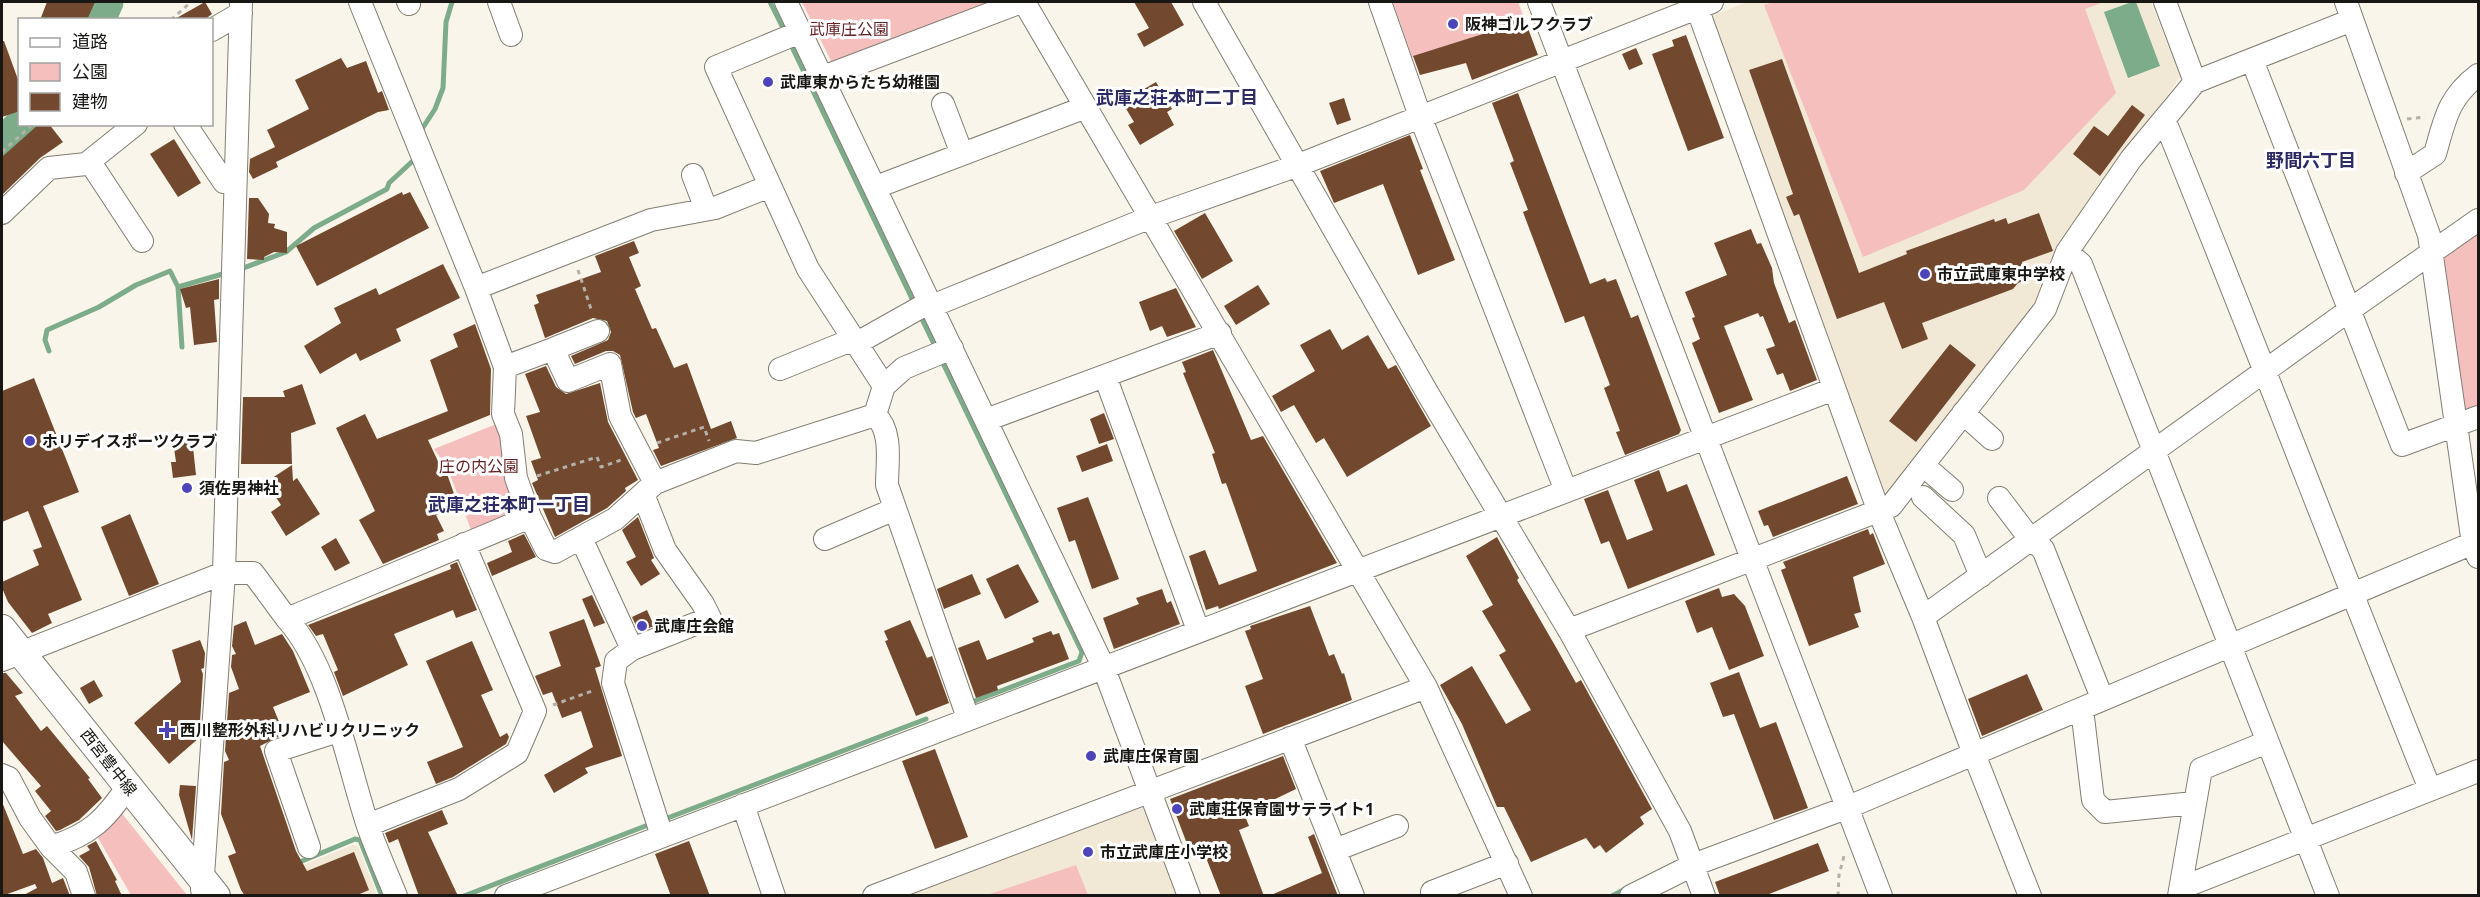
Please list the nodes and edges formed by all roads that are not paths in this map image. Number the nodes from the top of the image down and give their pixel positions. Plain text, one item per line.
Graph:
1 (360, 2) edge
2 (499, 2) edge
3 (786, 2) edge
4 (1023, 2) edge
5 (1203, 2) edge
6 (1380, 2) edge
7 (1539, 2) edge
8 (2165, 2) edge
9 (1702, 4) edge
10 (241, 7) edge
11 (2349, 11) edge
12 (213, 29) edge
13 (800, 32) junction
14 (511, 35) dead end
15 (2252, 60) junction
16 (1562, 62) junction
17 (2478, 75) edge
18 (823, 77) junction
19 (2195, 82) junction
20 (943, 104) dead end
21 (1086, 107) junction
22 (1420, 116) junction
23 (2164, 119) junction
24 (134, 126) edge
25 (186, 126) edge
26 (962, 154) junction
27 (90, 162) junction
28 (1296, 166) junction
29 (2406, 173) junction
30 (693, 175) dead end
31 (235, 181) junction
32 (770, 186) junction
33 (876, 187) junction
34 (706, 209) junction
35 (2, 213) edge
36 (1151, 217) junction
37 (2478, 220) edge
38 (142, 241) dead end
39 (2067, 252) junction
40 (2432, 253) junction
41 (476, 288) junction
42 (924, 307) junction
43 (2351, 309) junction
44 (598, 331) road end
45 (1220, 333) junction
46 (857, 344) junction
47 (553, 349) junction
48 (943, 352) junction
49 (505, 367) junction
50 (780, 369) dead end
51 (2267, 371) junction
52 (1105, 376) junction
53 (884, 386) junction
54 (1834, 389) junction
55 (1963, 413) junction
56 (875, 415) junction
57 (2478, 417) edge
58 (986, 420) junction
59 (2456, 426) junction
60 (1706, 437) junction
61 (1992, 439) dead end
62 (2154, 452) junction
63 (1923, 465) junction
64 (649, 488) junction
65 (1952, 490) dead end
66 (1566, 491) junction
67 (1923, 496) dead end
68 (1999, 498) dead end
69 (895, 508) junction
70 (1879, 512) junction
71 (1500, 514) junction
72 (530, 517) junction
73 (581, 538) junction
74 (825, 539) dead end
75 (2031, 540) junction
76 (464, 544) junction
77 (2477, 547) edge
78 (1752, 561) junction
79 (1359, 570) junction
80 (225, 573) junction
81 (1981, 576) junction
82 (2352, 594) junction
83 (1923, 617) junction
84 (287, 619) junction
85 (2, 628) edge
86 (1198, 630) junction
87 (1569, 630) junction
88 (2230, 646) junction
89 (632, 649) junction
90 (11, 656) edge
91 (1103, 666) junction
92 (1426, 687) junction
93 (2102, 698) junction
94 (2082, 709) junction
95 (968, 718) junction
96 (338, 731) junction
97 (1290, 738) junction
98 (2267, 742) junction
99 (1974, 754) junction
100 (2478, 771) edge
101 (2, 775) edge
102 (128, 786) junction
103 (2430, 789) junction
104 (1148, 790) junction
105 (2194, 803) junction
106 (743, 805) junction
107 (1846, 808) junction
108 (368, 825) junction
109 (1397, 826) dead end
110 (662, 836) junction
111 (2307, 839) junction
112 (51, 847) junction
113 (309, 848) dead end
114 (1335, 850) junction
115 (1507, 863) junction
116 (1693, 865) junction
117 (207, 890) edge
118 (1432, 892) dead end
119 (2180, 892) edge
120 (84, 896) edge
121 (396, 896) edge
122 (506, 896) edge
123 (774, 896) edge
124 (874, 896) edge
125 (1189, 896) edge
126 (1353, 896) edge
127 (1521, 896) edge
128 (1631, 896) edge
129 (1704, 896) edge
130 (1881, 896) edge
131 (2030, 896) edge
132 (2328, 896) edge

1 - 41 street
2 - 14 street
3 - 13 street
4 - 18 street
4 - 21 street
5 - 28 street
6 - 22 street
7 - 16 street
8 - 19 street
9 - 16 street
9 - 54 street
10 - 12 street
10 - 31 street
11 - 15 street
11 - 29 street
13 - 18 street
13 - 32 street
15 - 19 street
15 - 43 street
16 - 22 street
16 - 60 street
17 - 29 street
18 - 33 street
19 - 23 street
20 - 26 street
21 - 26 street
21 - 36 street
22 - 28 street
22 - 66 street
23 - 39 street
23 - 51 street
24 - 27 street
25 - 31 street
26 - 33 street
27 - 35 street
27 - 38 street
28 - 36 street
28 - 71 street
29 - 40 street
30 - 34 street
31 - 80 street
32 - 34 street
32 - 46 street
33 - 42 street
34 - 41 street
36 - 42 street
36 - 45 street
37 - 40 street
39 - 55 street
39 - 62 street
40 - 43 street
40 - 59 street
41 - 49 street
42 - 46 street
42 - 48 street
43 - 51 street
43 - 59 street
44 - 47 street
45 - 52 street
45 - 79 street
46 - 50 street
46 - 53 street
47 - 49 street
47 - 64 street
48 - 53 street
48 - 58 street
49 - 72 street
51 - 62 street
51 - 82 street
52 - 58 street
52 - 86 street
53 - 56 street
54 - 60 street
54 - 70 street
55 - 61 street
55 - 63 street
56 - 64 street
56 - 69 street
57 - 59 street
58 - 91 street
59 - 77 street
60 - 66 street
60 - 78 street
62 - 75 street
62 - 88 street
63 - 65 street
63 - 70 street
64 - 73 street
64 - 89 street
66 - 71 street
67 - 81 street
68 - 75 street
69 - 74 street
69 - 95 street
70 - 78 street
70 - 83 street
71 - 79 street
71 - 87 street
72 - 73 street
72 - 76 street
73 - 89 street
75 - 81 street
75 - 93 street
76 - 84 street
76 - 108 street
77 - 82 street
78 - 87 street
78 - 107 street
79 - 86 street
79 - 92 street
80 - 84 street
80 - 90 street
80 - 117 street
81 - 83 street
82 - 88 street
82 - 103 street
83 - 99 street
84 - 96 street
85 - 90 main road, 西宮豊中線
86 - 91 street
87 - 116 street
88 - 93 street
88 - 98 street
89 - 110 street
90 - 102 main road, 西宮豊中線
91 - 95 street
91 - 104 street
92 - 97 street
92 - 115 street
93 - 94 street
94 - 99 street
94 - 105 street
95 - 106 street
96 - 108 street
96 - 113 street
97 - 104 street
97 - 114 street
98 - 105 street
98 - 111 street
99 - 107 street
99 - 131 street
100 - 103 street
101 - 112 street
102 - 112 street
102 - 117 main road, 西宮豊中線
103 - 111 street
104 - 124 street
104 - 125 street
105 - 119 street
106 - 110 street
106 - 123 street
107 - 116 street
107 - 130 street
108 - 121 street
109 - 114 street
110 - 122 street
111 - 119 street
111 - 132 street
112 - 120 street
114 - 126 street
115 - 118 street
115 - 127 street
116 - 128 street
116 - 129 street

